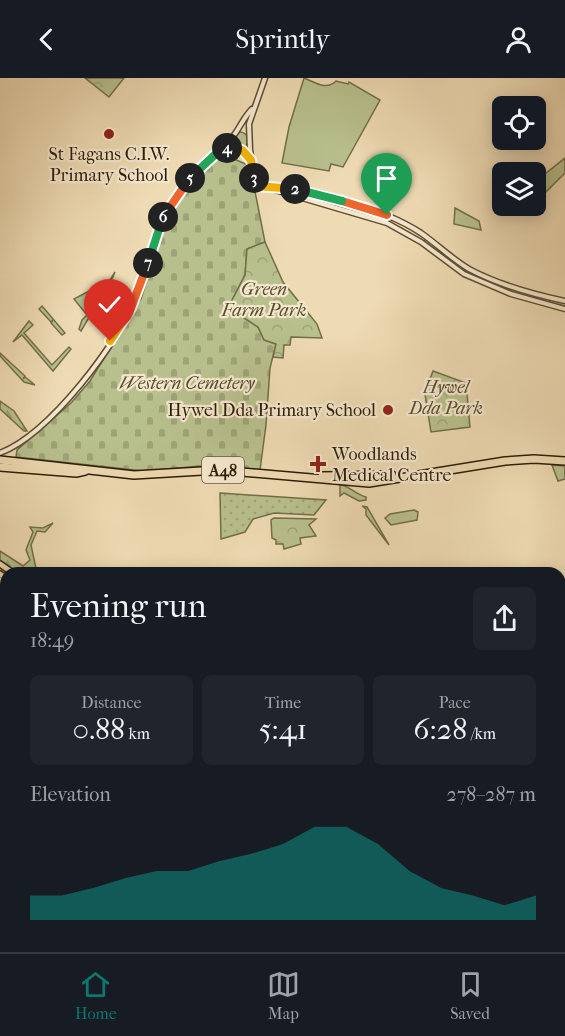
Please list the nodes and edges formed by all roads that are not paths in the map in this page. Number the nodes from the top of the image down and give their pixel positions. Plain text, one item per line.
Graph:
1 (265, 78) edge
2 (252, 109) junction
3 (238, 130) junction
4 (249, 132) junction
5 (229, 141) junction
6 (249, 146) junction
7 (232, 148) junction
8 (220, 150) junction
9 (242, 150) junction
10 (251, 160) junction
11 (271, 188) junction
12 (321, 194) junction
13 (319, 201) junction
14 (378, 211) junction
15 (390, 216) junction
16 (375, 218) junction
17 (387, 223) junction
18 (425, 236) junction
19 (421, 242) junction
20 (483, 275) junction
21 (477, 280) junction
22 (565, 301) edge
23 (565, 309) edge
24 (16, 446) junction
25 (3, 460) edge
26 (565, 461) edge
27 (85, 471) junction

1 - 2 street
2 - 3 street
2 - 4 street
3 - 4 street
3 - 5 street
4 - 6 street
5 - 7 street
5 - 8 street
6 - 9 street
6 - 10 street
7 - 8 street
7 - 9 street
8 - 24 street
9 - 10 street
10 - 11 street
11 - 12 street
11 - 13 street
12 - 13 street
12 - 14 street
13 - 16 street
14 - 15 street
14 - 16 street
15 - 17 street
15 - 18 street
16 - 17 street
17 - 19 street
18 - 19 street
18 - 20 street
19 - 21 street
20 - 21 street
20 - 22 street
21 - 23 street
24 - 25 street
24 - 25 street
25 - 27 highway, A48
25 - 27 highway, A48
26 - 27 highway, A48

